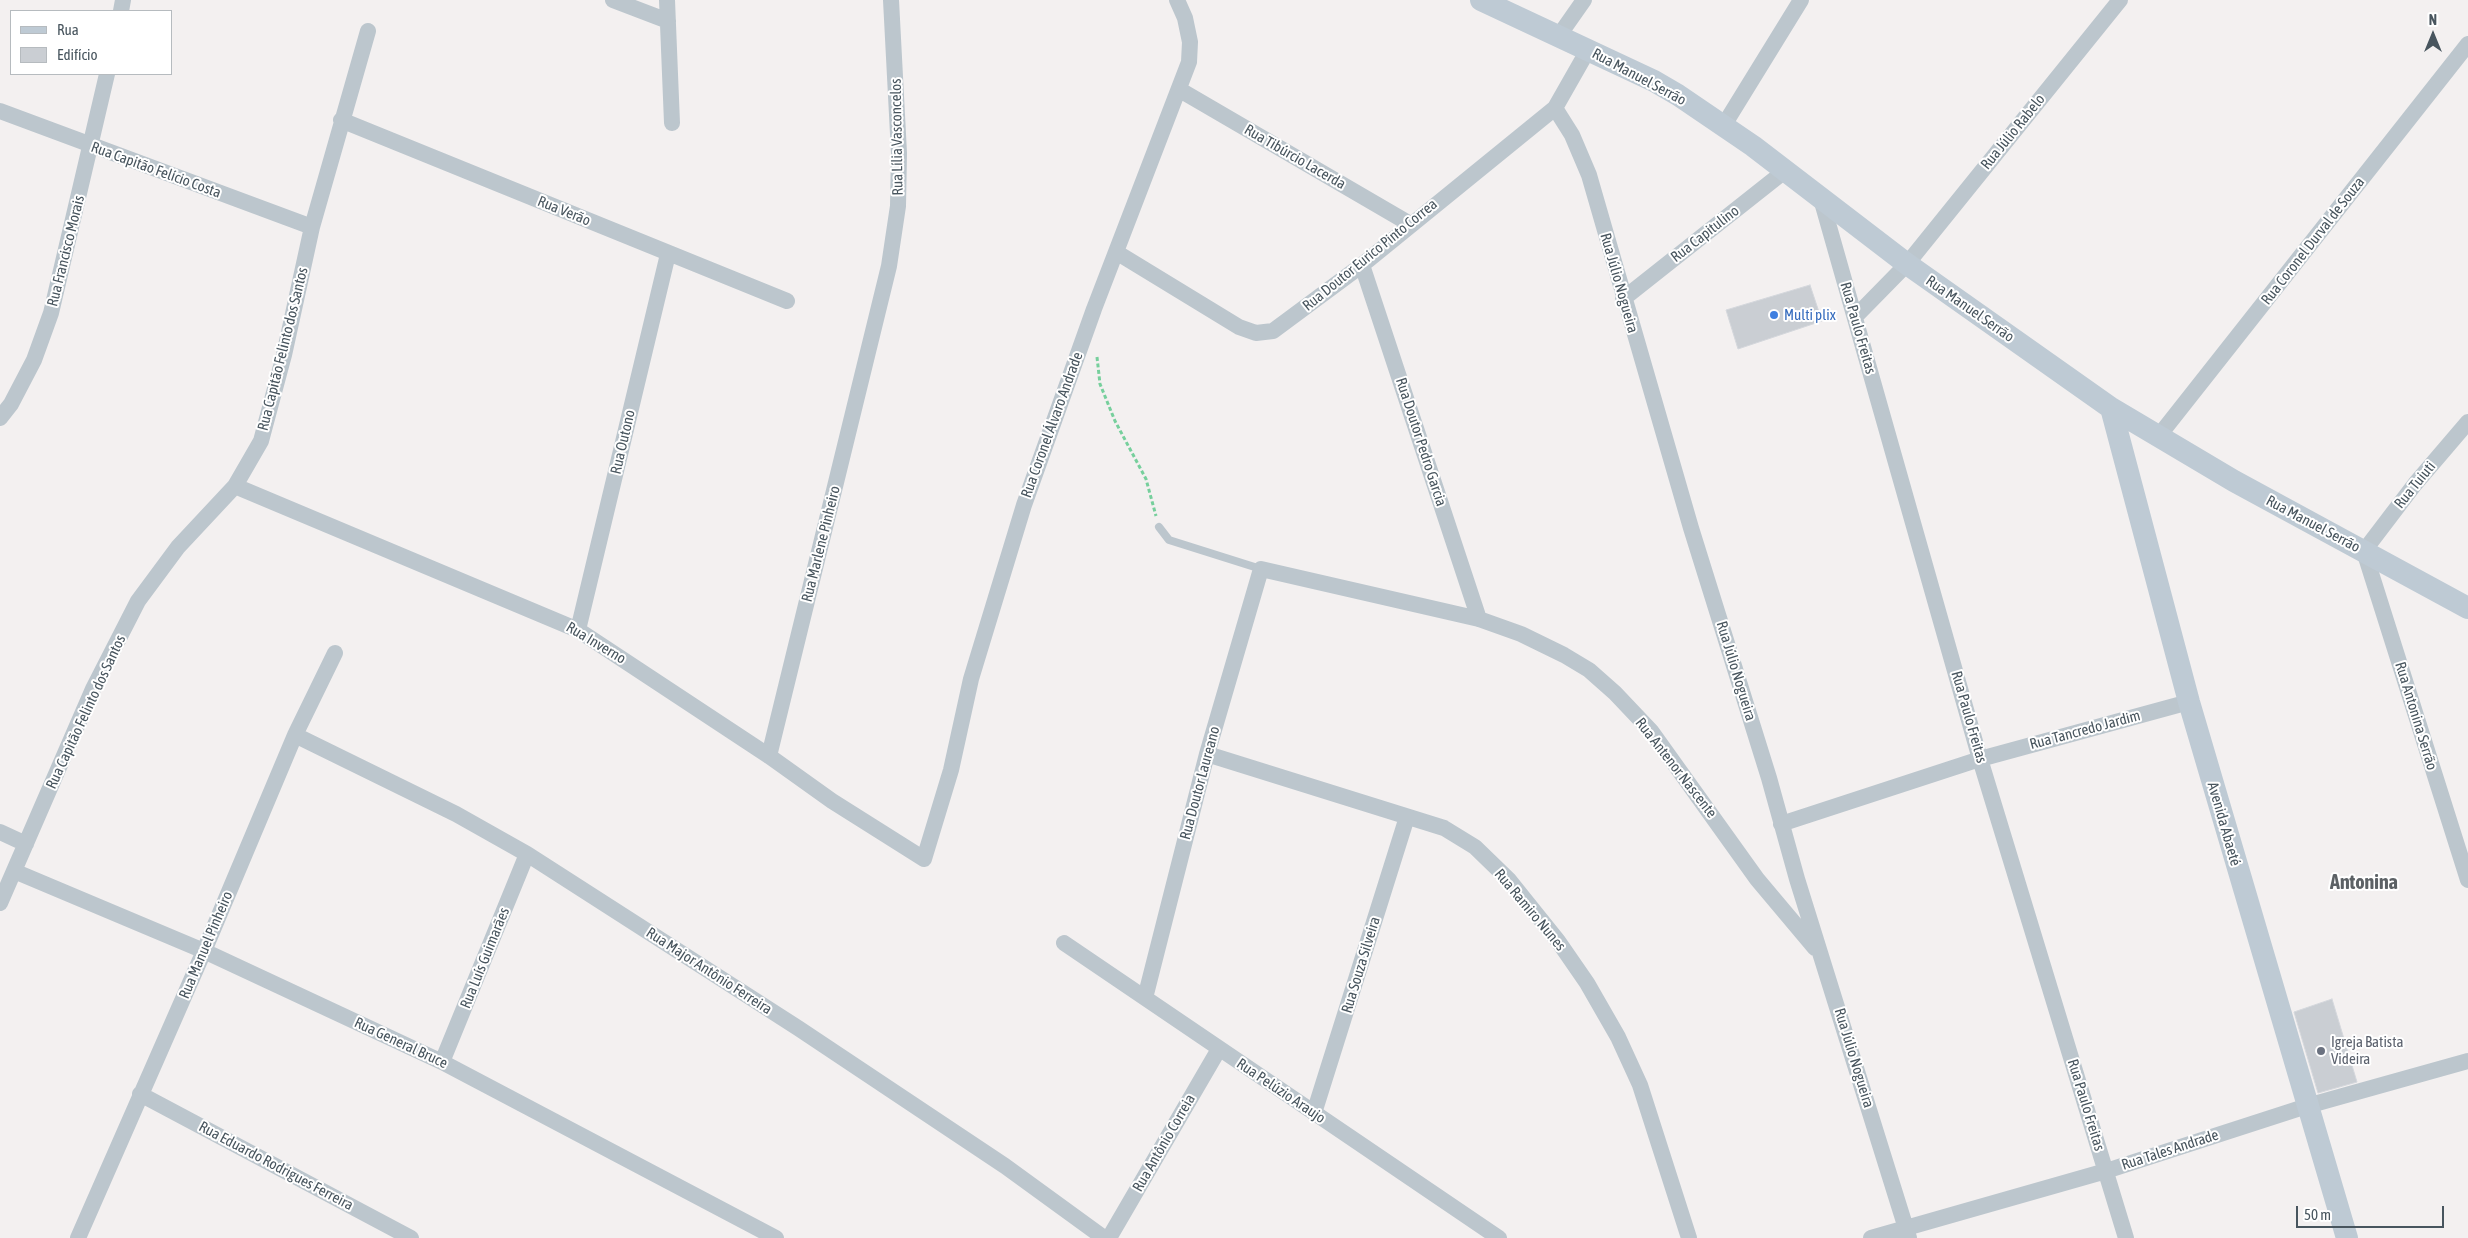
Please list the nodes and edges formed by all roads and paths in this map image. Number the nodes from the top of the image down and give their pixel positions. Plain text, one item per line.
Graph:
1 (614, 0) edge
2 (667, 0) edge
3 (891, 0) edge
4 (1177, 0) edge
5 (1481, 0) edge
6 (1584, 0) edge
7 (1802, 0) edge
8 (2120, 0) edge
9 (668, 21) junction
10 (368, 31) dead end
11 (1558, 37) junction
12 (2468, 44) edge
13 (1588, 50) junction
14 (107, 75) edge
15 (1180, 90) junction
16 (1555, 108) junction
17 (0, 112) edge
18 (342, 120) junction
19 (672, 123) dead end
20 (1724, 125) junction
21 (92, 147) junction
22 (1786, 170) junction
23 (1820, 194) junction
24 (1410, 224) junction
25 (312, 228) junction
26 (1116, 252) junction
27 (668, 254) junction
28 (1362, 264) junction
29 (1907, 264) junction
30 (1623, 299) junction
31 (788, 301) dead end
32 (1854, 317) junction
33 (873, 331) joint
34 (1096, 355) dead end
35 (2111, 408) junction
36 (0, 418) edge
37 (2468, 422) edge
38 (2158, 437) junction
39 (235, 486) junction
40 (1159, 527) joint
41 (2364, 551) junction
42 (1261, 569) junction
43 (2468, 608) edge
44 (1479, 619) junction
45 (578, 630) junction
46 (335, 652) dead end
47 (2189, 702) junction
48 (295, 735) junction
49 (1207, 754) junction
50 (769, 756) junction
51 (1980, 759) junction
52 (1407, 817) junction
53 (1781, 824) junction
54 (0, 832) edge
55 (26, 844) junction
56 (527, 854) junction
57 (924, 859) joint
58 (14, 871) junction
59 (2468, 880) edge
60 (0, 903) edge
61 (1064, 943) dead end
62 (204, 951) junction
63 (1822, 956) junction
64 (1145, 998) junction
65 (1219, 1049) junction
66 (2468, 1061) edge
67 (442, 1062) junction
68 (140, 1094) junction
69 (2308, 1106) junction
70 (1314, 1113) junction
71 (2106, 1171) junction
72 (1908, 1233) edge
73 (78, 1238) edge
74 (411, 1238) edge
75 (776, 1238) edge
76 (1104, 1238) edge
77 (1109, 1238) edge
78 (1499, 1238) edge
79 (1689, 1238) edge
80 (1871, 1238) edge
81 (2126, 1238) edge
82 (2347, 1238) edge

1 - 9 street
2 - 9 street
3 - 33 street, Rua Lília Vasconcelos
4 - 15 street, Rua Coronel Álvaro Andrade
5 - 11 street, Rua Manuel Serrão
6 - 11 street
7 - 20 street
8 - 29 street, Rua Júlio Rabelo
9 - 19 street
10 - 18 street, Rua Capitão Felinto dos Santos
11 - 13 street, Rua Manuel Serrão
12 - 38 street, Rua Coronel Durval de Souza
13 - 16 street, Rua Doutor Eurico Pinto Correa
13 - 20 street, Rua Manuel Serrão
14 - 21 street, Rua Francisco Morais
15 - 24 street, Rua Tibúrcio Lacerda
15 - 26 street, Rua Coronel Álvaro Andrade
16 - 24 street, Rua Doutor Eurico Pinto Correa
16 - 30 street, Rua Júlio Nogueira
17 - 21 street, Rua Capitão Felício Costa
18 - 25 street, Rua Capitão Felinto dos Santos
18 - 27 street, Rua Verão
20 - 22 street, Rua Manuel Serrão
21 - 25 street, Rua Capitão Felício Costa
21 - 36 street, Rua Francisco Morais
22 - 23 street, Rua Manuel Serrão
22 - 30 street, Rua Capitulino
23 - 29 street, Rua Manuel Serrão
23 - 32 street, Rua Paulo Freitas
24 - 28 street, Rua Doutor Eurico Pinto Correa
25 - 39 street, Rua Capitão Felinto dos Santos
26 - 28 street, Rua Doutor Eurico Pinto Correa
26 - 57 street, Rua Coronel Álvaro Andrade
27 - 31 street, Rua Verão
27 - 45 street, Rua Outono
28 - 44 street, Rua Doutor Pedro Garcia
29 - 32 street, Rua Júlio Rabelo
29 - 35 street, Rua Manuel Serrão
30 - 53 street, Rua Júlio Nogueira
32 - 51 street, Rua Paulo Freitas
33 - 50 street, Rua Marlene Pinheiro
34 - 40 path
35 - 38 street, Rua Manuel Serrão
35 - 47 street, Avenida Abaeté
37 - 41 street, Rua Tuiuti
38 - 41 street, Rua Manuel Serrão
39 - 45 street, Rua Inverno
39 - 55 street, Rua Capitão Felinto dos Santos
40 - 42 lane
41 - 43 street, Rua Manuel Serrão
41 - 59 street, Rua Antonina Serrão
42 - 44 street, Rua Antenor Nascente
42 - 49 street, Rua Doutor Laureano
44 - 63 street, Rua Antenor Nascente
45 - 50 street, Rua Inverno
46 - 48 street, Rua Manuel Pinheiro
47 - 51 street, Rua Tancredo Jardim
47 - 69 street, Avenida Abaeté
48 - 56 street, Rua Major Antônio Ferreira
48 - 62 street, Rua Manuel Pinheiro
49 - 52 street, Rua Ramiro Nunes
49 - 64 street, Rua Doutor Laureano
50 - 57 street, Rua Inverno
51 - 53 street, Rua Tancredo Jardim
51 - 71 street, Rua Paulo Freitas
52 - 70 street, Rua Souza Silveira
52 - 79 street, Rua Ramiro Nunes
53 - 63 street, Rua Júlio Nogueira
54 - 55 street
55 - 58 street, Rua Capitão Felinto dos Santos
56 - 67 street, Rua Luís Guimarães
56 - 76 street, Rua Major Antônio Ferreira
58 - 60 street, Rua Capitão Felinto dos Santos
58 - 62 street, Rua General Bruce
61 - 64 street, Rua Pelúzio Araujo
62 - 67 street, Rua General Bruce
62 - 68 street, Rua Manuel Pinheiro
63 - 72 street, Rua Júlio Nogueira
64 - 65 street, Rua Pelúzio Araujo
65 - 70 street, Rua Pelúzio Araujo
65 - 77 street, Rua Antônio Correia
66 - 69 street, Rua Tales Andrade
67 - 75 street, Rua General Bruce
68 - 73 street, Rua Manuel Pinheiro
68 - 74 street, Rua Eduardo Rodrigues Ferreira
69 - 71 street, Rua Tales Andrade
69 - 82 street, Avenida Abaeté
70 - 78 street, Rua Pelúzio Araujo
71 - 72 street, Rua Tales Andrade
71 - 81 street, Rua Paulo Freitas
72 - 80 street, Rua Tales Andrade

